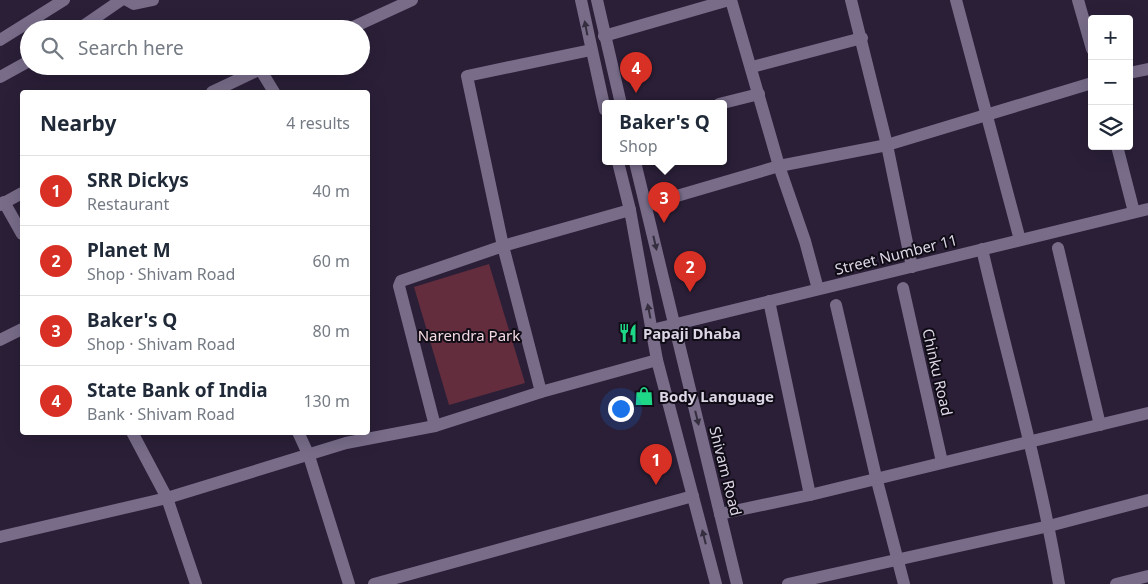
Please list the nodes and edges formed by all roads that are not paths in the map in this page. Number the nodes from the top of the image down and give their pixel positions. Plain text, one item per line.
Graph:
1 (64, 0) edge
2 (121, 0) edge
3 (127, 0) edge
4 (153, 0) edge
5 (412, 0) edge
6 (581, 0) edge
7 (596, 0) edge
8 (730, 0) edge
9 (851, 0) edge
10 (956, 0) edge
11 (1078, 0) edge
12 (32, 20) edge
13 (92, 20) edge
14 (369, 20) edge
15 (20, 28) edge
16 (1088, 35) edge
17 (604, 36) junction
18 (862, 38) junction
19 (0, 40) edge
20 (591, 50) junction
21 (20, 66) edge
22 (752, 67) junction
23 (1148, 69) edge
24 (1133, 72) edge
25 (248, 75) edge
26 (266, 75) edge
27 (0, 78) edge
28 (1088, 84) edge
29 (216, 90) edge
30 (273, 90) edge
31 (759, 94) junction
32 (603, 100) edge
33 (620, 100) edge
34 (727, 102) edge
35 (986, 116) junction
36 (887, 145) junction
37 (1118, 150) edge
38 (619, 165) edge
39 (636, 165) edge
40 (779, 166) junction
41 (20, 194) edge
42 (2, 204) edge
43 (646, 205) junction
44 (1148, 209) edge
45 (630, 210) junction
46 (1134, 212) junction
47 (20, 231) edge
48 (1020, 240) junction
49 (503, 246) junction
50 (1058, 248) dead end
51 (982, 249) junction
52 (912, 267) junction
53 (903, 288) dead end
54 (818, 290) junction
55 (769, 301) junction
56 (836, 305) dead end
57 (674, 325) junction
58 (20, 330) edge
59 (652, 330) junction
60 (0, 340) edge
61 (656, 360) junction
62 (541, 392) junction
63 (1148, 413) edge
64 (1100, 425) junction
65 (435, 426) junction
66 (134, 435) edge
67 (299, 435) edge
68 (368, 435) edge
69 (370, 435) edge
70 (345, 438) edge
71 (1030, 443) junction
72 (309, 456) junction
73 (942, 462) junction
74 (876, 478) junction
75 (810, 495) junction
76 (693, 496) junction
77 (167, 498) junction
78 (1148, 500) edge
79 (720, 514) junction
80 (1049, 526) junction
81 (0, 537) edge
82 (897, 559) junction
83 (1148, 576) edge
84 (1131, 582) edge
85 (196, 584) edge
86 (348, 584) edge
87 (374, 584) edge
88 (716, 584) edge
89 (737, 584) edge
90 (788, 584) edge
91 (904, 584) edge
92 (1059, 584) edge
93 (1116, 584) edge

1 - 12 street
2 - 13 street
3 - 4 street
5 - 14 street
20 -> 6 street
7 - 17 street
8 - 17 street
8 - 22 street
9 - 18 street
10 - 35 street
11 - 16 street
15 - 19 street
17 - 33 street
18 - 22 street
18 - 36 street
20 - 32 street
20 - 49 street
21 - 27 street
22 - 31 street
23 - 24 street
25 - 29 street
26 - 30 street
28 - 35 street
31 - 34 street
31 - 40 street
35 - 36 street
35 - 48 street
36 - 40 street
36 - 52 street
37 - 46 street
38 - 45 street
39 - 43 street, Shivam Road
40 - 43 street
40 - 54 street
41 - 42 street
42 - 47 street
43 -> 57 street, Shivam Road
44 - 46 street, Street Number 11
45 - 49 street
59 -> 45 street
46 - 48 street, Street Number 11
48 - 51 street, Street Number 11
49 - 62 street
49 - 65 street
50 - 64 street
51 - 52 street, Street Number 11
51 - 71 street
52 - 54 street, Street Number 11
53 - 73 street, Chinku Road
54 - 55 street, Street Number 11
55 - 57 street, Street Number 11
55 - 75 street
56 - 74 street
57 - 59 street, Street Number 11
57 -> 79 street, Shivam Road
58 - 60 street
59 - 61 street
61 - 62 street
61 - 76 street
62 - 65 street
63 - 64 street
64 - 71 street
65 - 69 street
66 - 77 street
67 - 72 street
68 - 70 street
70 - 72 street
71 - 73 street
71 - 80 street
72 - 77 street
72 - 86 street
73 - 74 street
74 - 75 street
74 - 82 street
75 - 79 street
76 - 87 street
88 -> 76 street
77 - 81 street
77 - 85 street
78 - 80 street
79 - 89 street, Shivam Road
80 - 82 street
80 - 92 street
82 - 90 street
82 - 91 street
83 - 84 street
84 - 93 street

